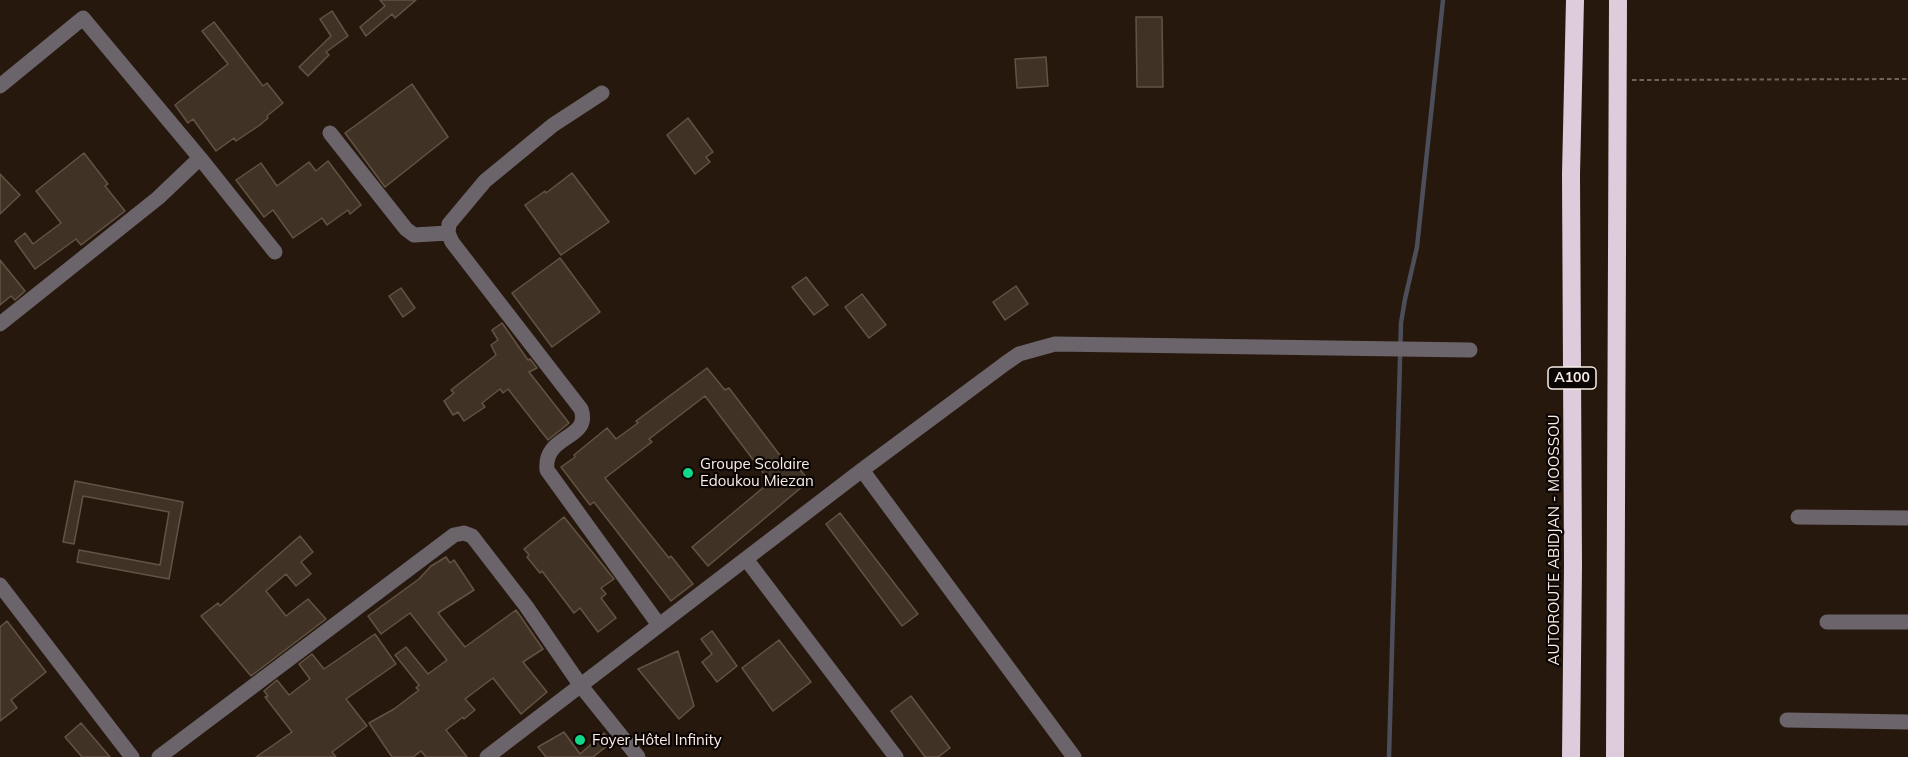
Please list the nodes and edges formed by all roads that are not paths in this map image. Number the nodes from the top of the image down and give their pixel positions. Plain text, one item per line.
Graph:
1 (1575, 0) edge
2 (1618, 0) edge
3 (0, 86) edge
4 (602, 93) dead end
5 (330, 133) dead end
6 (200, 158) junction
7 (448, 233) junction
8 (275, 252) dead end
9 (0, 324) edge
10 (1470, 350) dead end
11 (862, 470) junction
12 (1798, 517) dead end
13 (1908, 518) edge
14 (746, 559) junction
15 (0, 585) edge
16 (1827, 622) dead end
17 (1908, 622) edge
18 (659, 625) junction
19 (581, 686) junction
20 (1787, 720) dead end
21 (1908, 722) edge
22 (132, 757) edge
23 (159, 757) edge
24 (487, 757) edge
25 (638, 757) edge
26 (896, 757) edge
27 (1074, 757) edge
28 (1571, 757) edge
29 (1615, 757) edge

1 - 28 highway, AUTOROUTE ABIDJAN - MOOSSOU / A100
2 - 29 highway, A100
3 - 6 street
4 - 7 street
5 - 7 street
6 - 8 street
6 - 9 street
7 - 18 street
10 - 11 street
11 - 14 street
11 - 27 street
12 - 13 street
14 - 18 street
14 - 26 street
15 - 22 street
16 - 17 street
18 - 19 street
19 - 23 street
19 - 24 street
19 - 25 street
20 - 21 street

